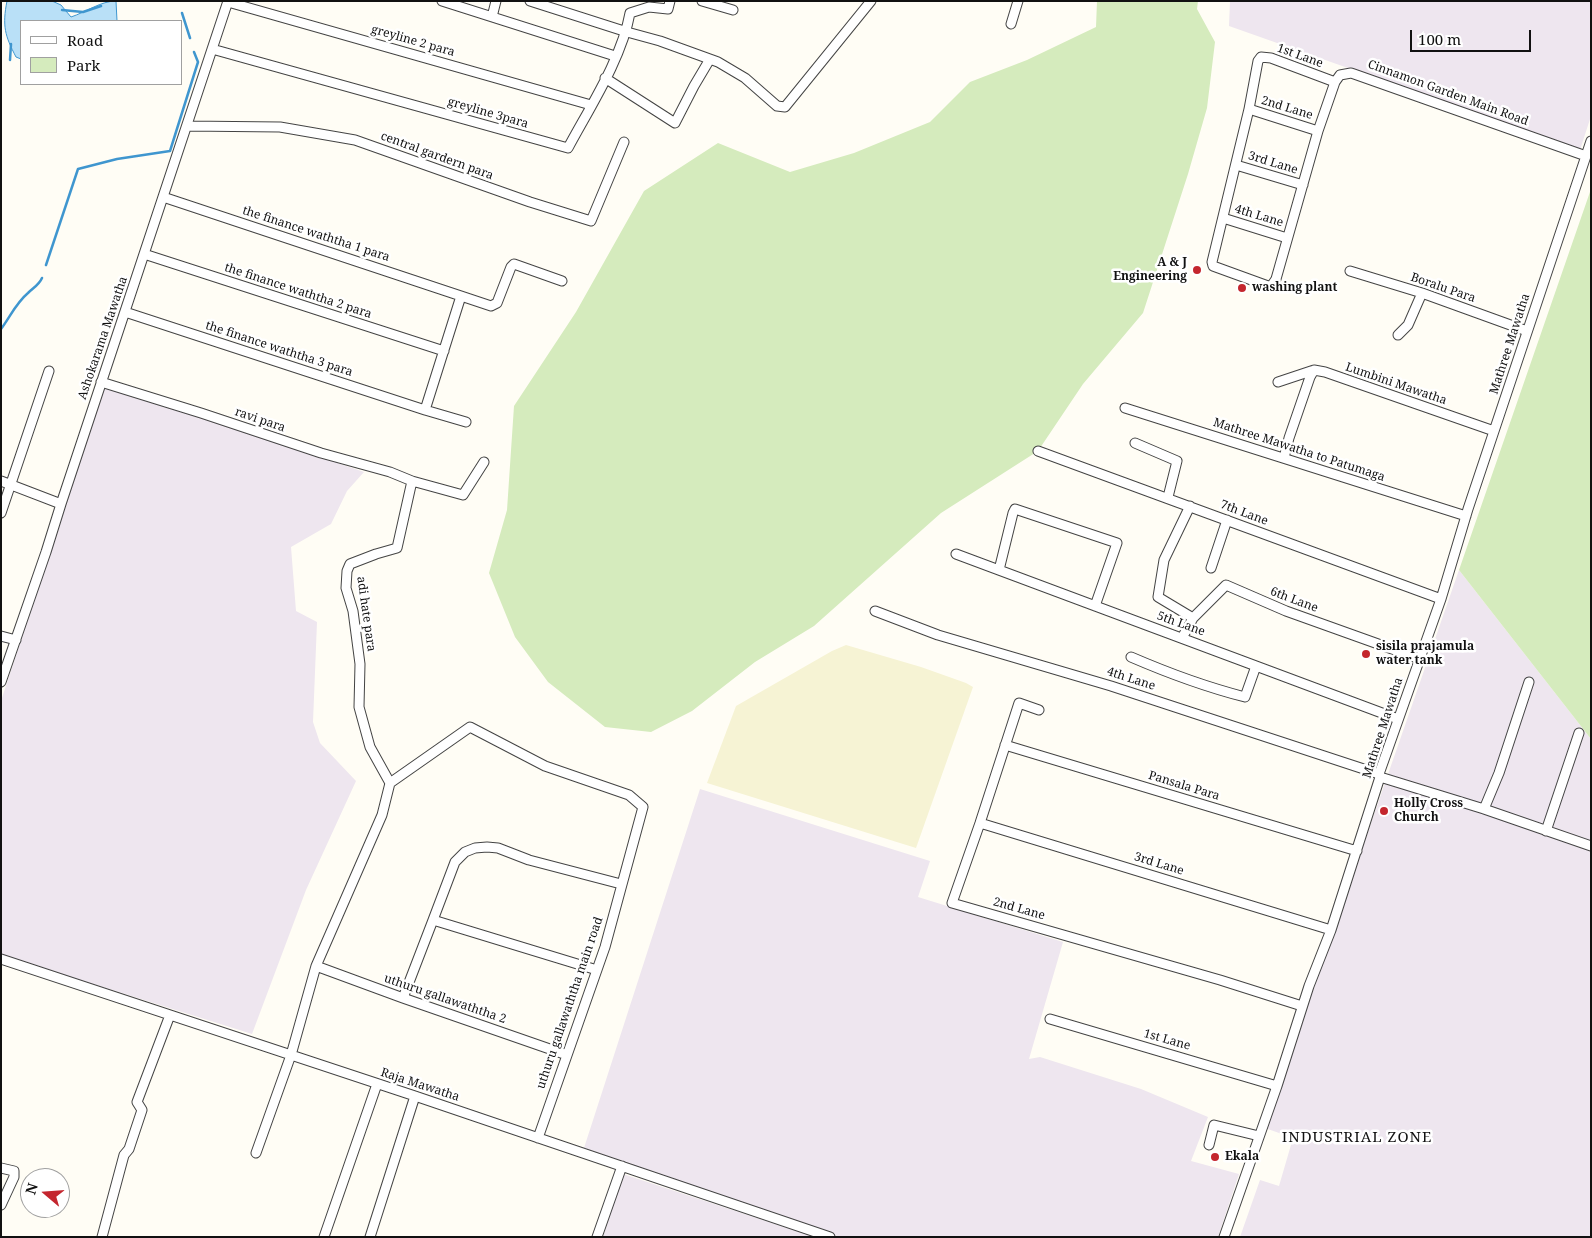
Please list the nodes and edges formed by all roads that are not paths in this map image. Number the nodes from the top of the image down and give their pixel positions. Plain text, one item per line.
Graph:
1 (228, 1) edge
2 (442, 1) edge
3 (496, 1) edge
4 (530, 1) edge
5 (670, 1) edge
6 (702, 1) edge
7 (871, 1) edge
8 (1018, 1) edge
9 (733, 10) dead end
10 (492, 17) junction
11 (1011, 24) dead end
12 (627, 32) junction
13 (212, 49) junction
14 (615, 56) junction
15 (710, 59) junction
16 (605, 78) junction
17 (1335, 82) junction
18 (591, 105) junction
19 (1249, 109) junction
20 (187, 126) junction
21 (1318, 131) junction
22 (1591, 141) edge
23 (624, 142) dead end
24 (1586, 156) junction
25 (1236, 165) junction
26 (1303, 185) junction
27 (163, 197) junction
28 (1223, 218) junction
29 (1287, 238) junction
30 (144, 254) junction
31 (1350, 271) dead end
32 (562, 281) dead end
33 (1422, 293) junction
34 (461, 296) junction
35 (125, 312) junction
36 (1527, 332) junction
37 (1398, 335) dead end
38 (444, 351) junction
39 (1314, 370) junction
40 (49, 371) dead end
41 (101, 382) junction
42 (1278, 382) dead end
43 (1125, 408) dead end
44 (425, 410) junction
45 (466, 422) dead end
46 (1494, 431) junction
47 (1135, 443) dead end
48 (1038, 450) dead end
49 (1284, 458) junction
50 (484, 462) dead end
51 (412, 480) junction
52 (1, 481) edge
53 (11, 484) junction
54 (1168, 497) junction
55 (61, 504) junction
56 (1190, 506) junction
57 (1, 512) edge
58 (1466, 516) junction
59 (1227, 520) junction
60 (956, 554) dead end
61 (1210, 568) dead end
62 (1000, 570) junction
63 (1441, 599) junction
64 (1095, 606) junction
65 (875, 611) dead end
66 (1193, 618) junction
67 (1, 636) edge
68 (1182, 638) junction
69 (16, 640) junction
70 (1131, 657) dead end
71 (1420, 659) junction
72 (1256, 666) junction
73 (1, 682) edge
74 (1529, 682) dead end
75 (1039, 710) dead end
76 (1398, 719) junction
77 (1579, 733) dead end
78 (1005, 744) junction
79 (1380, 776) junction
80 (390, 783) junction
81 (1484, 809) junction
82 (980, 823) junction
83 (1546, 831) junction
84 (1591, 846) edge
85 (1357, 852) junction
86 (621, 884) junction
87 (433, 920) junction
88 (1331, 930) junction
89 (1, 959) edge
90 (316, 966) junction
91 (597, 970) junction
92 (403, 998) junction
93 (1302, 1006) junction
94 (170, 1015) junction
95 (1050, 1019) dead end
96 (291, 1055) junction
97 (567, 1055) junction
98 (377, 1084) junction
99 (1277, 1086) junction
100 (415, 1096) junction
101 (1259, 1136) junction
102 (538, 1138) junction
103 (1209, 1145) dead end
104 (256, 1153) dead end
105 (622, 1166) junction
106 (1, 1168) edge
107 (1, 1205) edge
108 (102, 1237) edge
109 (324, 1237) edge
110 (370, 1237) edge
111 (597, 1237) edge
112 (830, 1237) edge
113 (1224, 1237) edge

1 - 13 street, Ashokarama Mawatha
1 - 18 street, greyline 2 para
2 - 10 street
3 - 10 street
4 - 12 street
5 - 12 street, greyline 3para
6 - 9 street
7 - 15 street
8 - 11 street
10 - 14 street
12 - 14 street, greyline 3para
12 - 15 street
13 - 18 street, greyline 3para
13 - 20 street, Ashokarama Mawatha
14 - 16 street, greyline 3para
15 - 16 street
16 - 18 street, greyline 3para
17 - 19 street, 1st Lane
17 - 21 street
17 - 24 street, Cinnamon Garden Main Road
19 - 21 street, 2nd Lane
19 - 25 street
20 - 23 street, central gardern para
20 - 27 street, Ashokarama Mawatha
21 - 26 street
22 - 24 street, Mathree Mawatha
24 - 36 street, Mathree Mawatha
25 - 26 street, 3rd Lane
25 - 28 street
26 - 29 street
27 - 30 street, Ashokarama Mawatha
27 - 34 street, the finance waththa 1 para
28 - 29 street, 4th Lane
28 - 29 street
30 - 35 street, Ashokarama Mawatha
30 - 38 street, the finance waththa 2 para
31 - 33 street, Boralu Para
32 - 34 street, the finance waththa 1 para
33 - 36 street, Boralu Para
33 - 37 street
34 - 38 street
35 - 41 street, Ashokarama Mawatha
35 - 44 street, the finance waththa 3 para
36 - 46 street, Mathree Mawatha
38 - 44 street
39 - 42 street
39 - 46 street, Lumbini Mawatha
39 - 49 street
40 - 53 street
41 - 51 street, ravi para
41 - 55 street, Ashokarama Mawatha
43 - 49 street, Mathree Mawatha to Patumaga
44 - 45 street, the finance waththa 3 para
46 - 58 street, Mathree Mawatha
47 - 54 street
48 - 54 street, 7th Lane
49 - 58 street, Mathree Mawatha to Patumaga
50 - 51 street
51 - 80 street, adi hate para
52 - 53 street
53 - 55 street
53 - 57 street
54 - 56 street, 7th Lane
55 - 69 street, Ashokarama Mawatha
56 - 59 street, 7th Lane
56 - 66 street
58 - 63 street, Mathree Mawatha
59 - 61 street
59 - 63 street, 7th Lane
60 - 62 street, 5th Lane
62 - 64 street, 5th Lane
62 - 64 street
63 - 71 street, Mathree Mawatha
64 - 68 street, 5th Lane
65 - 79 street, 4th Lane
66 - 68 street, 6th Lane
66 - 71 street, 6th Lane
67 - 69 street
68 - 72 street, 5th Lane
69 - 73 street, Ashokarama Mawatha
70 - 72 street
71 - 76 street, Mathree Mawatha
72 - 76 street, 5th Lane
74 - 81 street
75 - 78 street, 2nd Lane
76 - 79 street, Mathree Mawatha
77 - 83 street
78 - 82 street, 2nd Lane
78 - 85 street, Pansala Para
79 - 81 street, 4th Lane
79 - 85 street, Mathree Mawatha
80 - 86 street, uthuru gallawaththa main road
80 - 90 street
81 - 83 street, 4th Lane
82 - 88 street, 3rd Lane
82 - 93 street, 2nd Lane
83 - 84 street, 4th Lane
85 - 88 street, Mathree Mawatha
86 - 87 street
86 - 91 street, uthuru gallawaththa main road
87 - 91 street
87 - 92 street
88 - 93 street, Mathree Mawatha
89 - 94 street, Raja Mawatha
90 - 92 street, uthuru gallawaththa 2
90 - 96 street
91 - 97 street, uthuru gallawaththa main road
92 - 97 street, uthuru gallawaththa 2
93 - 99 street, Mathree Mawatha
94 - 96 street, Raja Mawatha
94 - 108 street
95 - 99 street, 1st Lane
96 - 98 street, Raja Mawatha
96 - 104 street
97 - 102 street, uthuru gallawaththa main road
98 - 100 street, Raja Mawatha
98 - 109 street
99 - 101 street, Mathree Mawatha
100 - 102 street, Raja Mawatha
100 - 110 street
101 - 103 street
101 - 113 street, Mathree Mawatha
102 - 105 street, Raja Mawatha
105 - 111 street
105 - 112 street, Raja Mawatha
106 - 107 street

